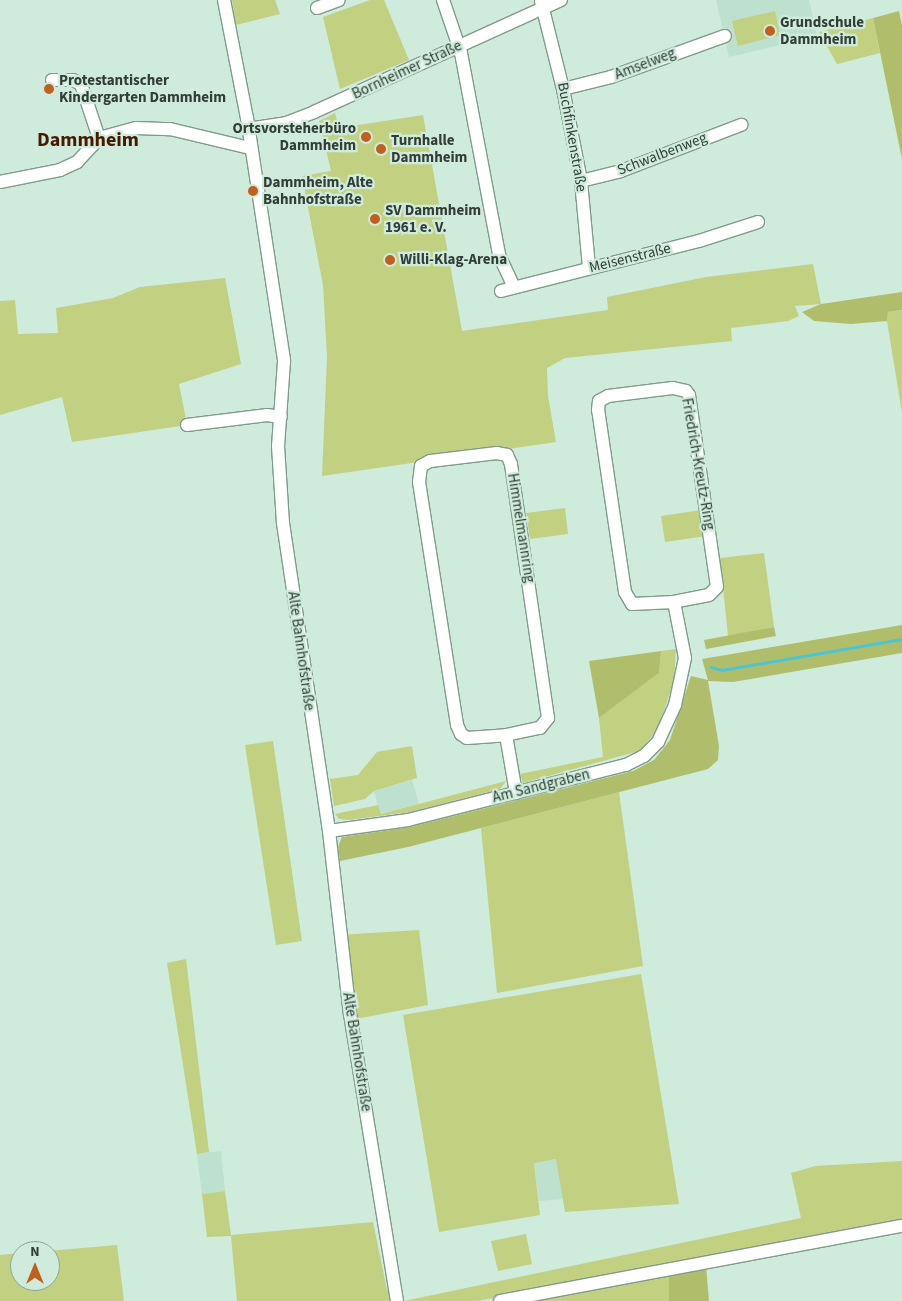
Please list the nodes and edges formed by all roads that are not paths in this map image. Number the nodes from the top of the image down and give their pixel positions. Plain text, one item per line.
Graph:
1 (224, 0) edge
2 (339, 0) edge
3 (443, 0) edge
4 (561, 0) edge
5 (542, 4) edge
6 (317, 8) dead end
7 (725, 36) dead end
8 (458, 45) junction
9 (52, 80) dead end
10 (563, 89) junction
11 (741, 125) dead end
12 (248, 129) junction
13 (99, 138) junction
14 (250, 148) junction
15 (581, 181) junction
16 (0, 182) edge
17 (758, 222) dead end
18 (590, 268) junction
19 (514, 287) junction
20 (501, 291) dead end
21 (281, 417) junction
22 (186, 425) dead end
23 (674, 602) junction
24 (506, 735) junction
25 (516, 793) junction
26 (329, 831) junction
27 (902, 1226) edge
28 (398, 1301) edge
29 (500, 1301) edge

1 - 12 street, Alte Bahnhofstraße
2 - 6 street
3 - 8 street
4 - 5 street, Bornheimer Straße
5 - 8 street, Bornheimer Straße
5 - 10 street, Buchfinkenstraße
7 - 10 street, Amselweg
8 - 12 street, Bornheimer Straße
8 - 19 street
9 - 13 street
10 - 15 street, Buchfinkenstraße
11 - 15 street, Schwalbenweg
12 - 14 street, Alte Bahnhofstraße
13 - 14 street
13 - 16 street
14 - 21 street, Alte Bahnhofstraße
15 - 18 street, Buchfinkenstraße
17 - 18 street, Meisenstraße
18 - 19 street, Meisenstraße
19 - 20 street, Meisenstraße
21 - 22 street
21 - 26 street, Alte Bahnhofstraße
23 - 23 street, Friedrich-Kreutz-Ring
23 - 25 street, Am Sandgraben
24 - 24 street, Himmelmannring
24 - 25 street
25 - 26 street, Am Sandgraben
26 - 28 street, Alte Bahnhofstraße
27 - 29 street

